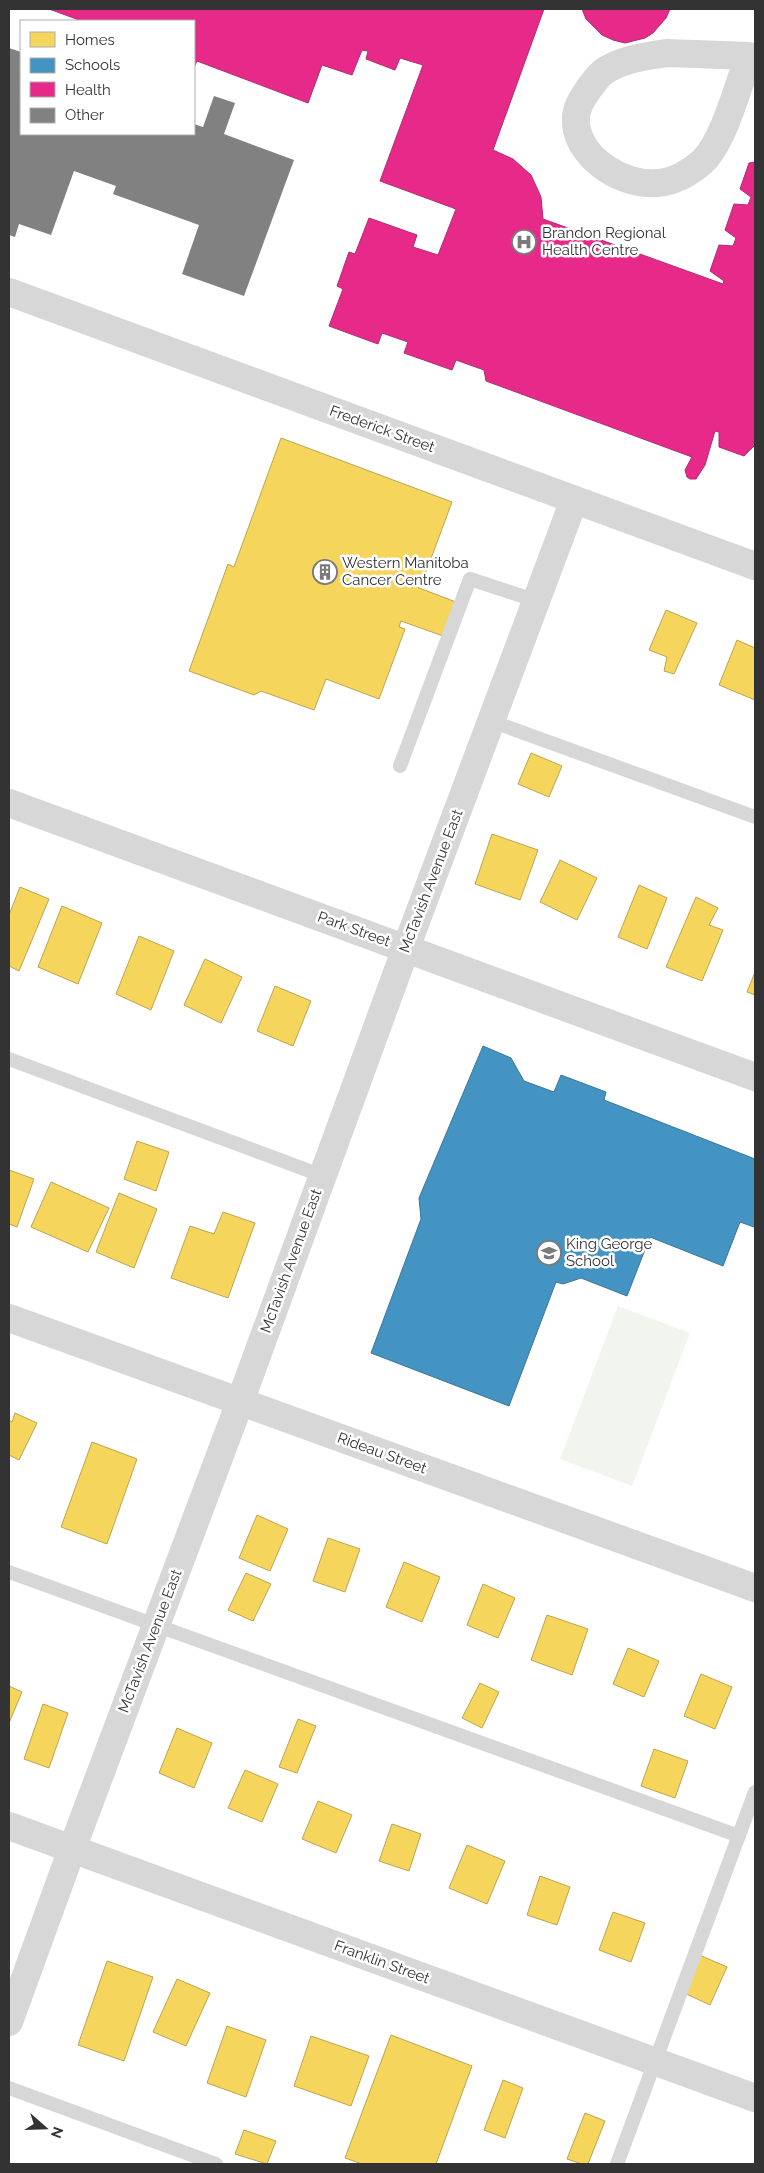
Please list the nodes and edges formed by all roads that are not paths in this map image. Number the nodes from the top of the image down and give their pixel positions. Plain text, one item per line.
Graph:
1 (752, 57) edge
2 (9, 292) edge
3 (574, 500) junction
4 (755, 566) edge
5 (537, 601) junction
6 (491, 721) junction
7 (400, 766) dead end
8 (9, 803) edge
9 (755, 817) edge
10 (406, 948) junction
11 (9, 1059) edge
12 (755, 1077) edge
13 (323, 1176) junction
14 (9, 1318) edge
15 (240, 1402) junction
16 (9, 1572) edge
17 (755, 1588) edge
18 (156, 1625) junction
19 (755, 1792) edge
20 (9, 1826) edge
21 (738, 1836) junction
22 (72, 1849) junction
23 (9, 2022) edge
24 (654, 2061) junction
25 (9, 2088) edge
26 (755, 2098) edge
27 (216, 2164) edge
28 (617, 2164) edge

1 - 1 street
2 - 3 street, Frederick Street
3 - 4 street, Frederick Street
3 - 5 street, McTavish Avenue East
5 - 6 street, McTavish Avenue East
5 - 7 lane
6 - 9 lane
6 - 10 street, McTavish Avenue East
8 - 10 street, Park Street
10 - 12 street, Park Street
10 - 13 street, McTavish Avenue East
11 - 13 lane
13 - 15 street, McTavish Avenue East
14 - 15 street, Rideau Street
15 - 17 street, Rideau Street
15 - 18 street, McTavish Avenue East
16 - 18 lane
18 - 21 lane
18 - 22 street, McTavish Avenue East
19 - 21 lane
20 - 22 street, Franklin Street
21 - 24 lane
22 - 23 street, McTavish Avenue East
22 - 24 street, Franklin Street
24 - 26 street, Franklin Street
24 - 28 lane
25 - 27 lane

